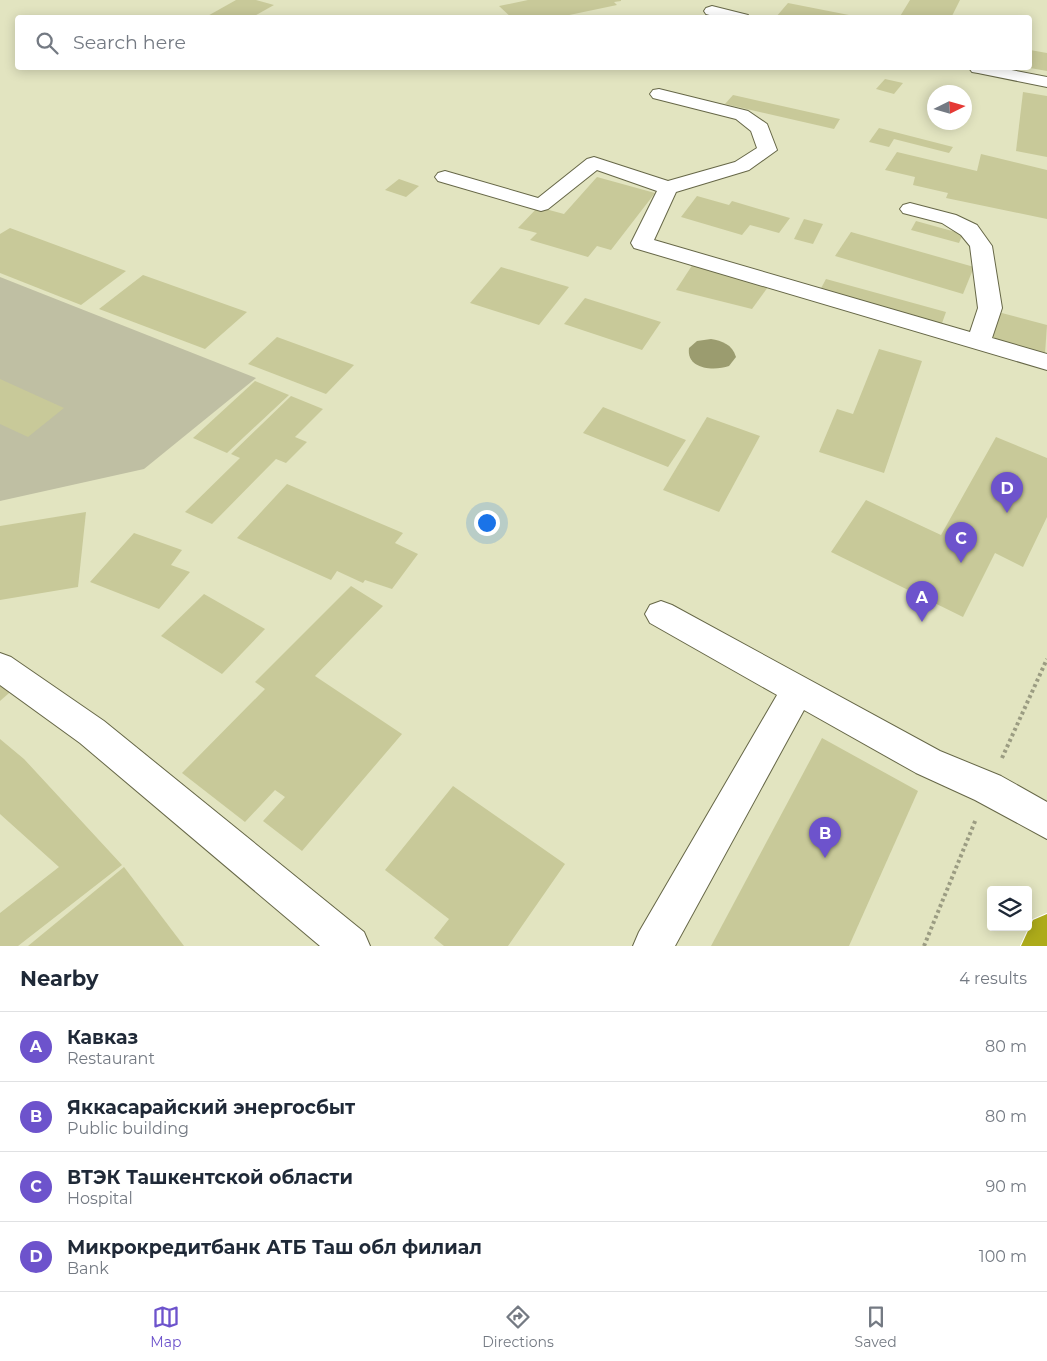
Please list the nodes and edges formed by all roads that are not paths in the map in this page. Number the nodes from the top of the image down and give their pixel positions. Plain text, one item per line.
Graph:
1 (712, 11) dead end
2 (729, 15) edge
3 (988, 70) edge
4 (1047, 82) edge
5 (659, 94) dead end
6 (445, 177) dead end
7 (668, 188) junction
8 (910, 210) dead end
9 (979, 342) junction
10 (1047, 362) edge
11 (661, 614) dead end
12 (0, 667) edge
13 (798, 690) junction
14 (1047, 821) edge
15 (1047, 934) edge
16 (350, 946) edge
17 (653, 946) edge
18 (1041, 946) edge

1 - 2 street
3 - 4 street
5 - 7 street
6 - 7 street
7 - 9 street
8 - 9 street
9 - 10 street
11 - 13 street
12 - 16 street
13 - 14 street
13 - 17 street
15 - 18 highway

